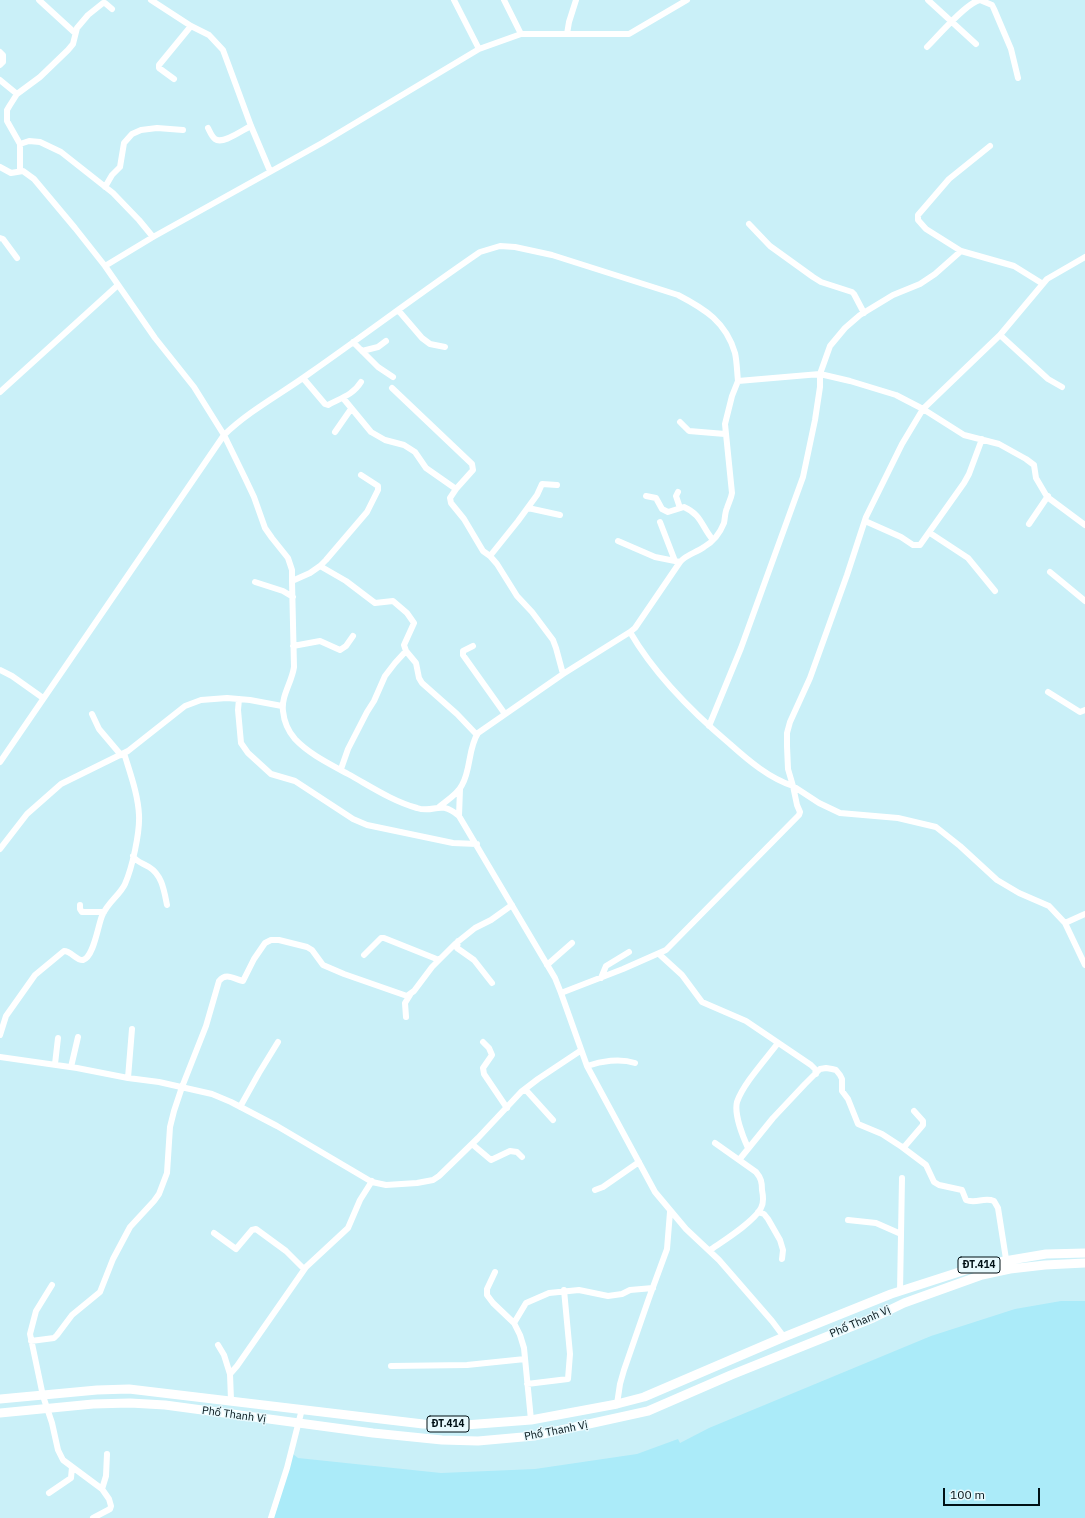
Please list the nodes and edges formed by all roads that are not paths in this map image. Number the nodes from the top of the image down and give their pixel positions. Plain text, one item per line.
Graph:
1 (39, 0) edge
2 (152, 0) edge
3 (454, 0) edge
4 (504, 0) edge
5 (576, 0) edge
6 (687, 0) edge
7 (928, 0) edge
8 (112, 10) dead end
9 (952, 21) junction
10 (191, 26) junction
11 (75, 33) junction
12 (521, 34) junction
13 (567, 34) junction
14 (976, 44) dead end
15 (927, 47) dead end
16 (479, 48) junction
17 (0, 52) edge
18 (0, 65) edge
19 (1018, 78) dead end
20 (174, 79) dead end
21 (0, 80) edge
22 (17, 94) junction
23 (250, 126) junction
24 (208, 128) dead end
25 (183, 130) dead end
26 (20, 144) junction
27 (990, 146) dead end
28 (0, 167) edge
29 (20, 171) junction
30 (270, 171) junction
31 (105, 187) junction
32 (750, 224) dead end
33 (0, 238) edge
34 (153, 238) junction
35 (961, 251) junction
36 (1085, 257) edge
37 (17, 258) dead end
38 (105, 266) junction
39 (1043, 284) junction
40 (118, 285) junction
41 (862, 309) junction
42 (398, 310) junction
43 (1000, 335) junction
44 (386, 341) dead end
45 (354, 342) junction
46 (445, 347) dead end
47 (362, 351) junction
48 (820, 374) junction
49 (393, 377) dead end
50 (303, 378) junction
51 (738, 381) junction
52 (361, 382) dead end
53 (1062, 387) dead end
54 (392, 388) dead end
55 (0, 392) edge
56 (343, 398) junction
57 (351, 409) junction
58 (923, 409) junction
59 (680, 422) dead end
60 (335, 432) dead end
61 (725, 434) junction
62 (224, 435) junction
63 (982, 439) junction
64 (361, 475) dead end
65 (557, 485) dead end
66 (456, 489) junction
67 (678, 492) dead end
68 (646, 496) dead end
69 (1048, 496) junction
70 (528, 508) junction
71 (680, 508) junction
72 (560, 514) dead end
73 (865, 521) junction
74 (660, 522) dead end
75 (1029, 524) dead end
76 (1085, 525) edge
77 (930, 533) junction
78 (713, 540) junction
79 (618, 541) dead end
80 (490, 556) junction
81 (677, 561) junction
82 (320, 566) junction
83 (1050, 572) dead end
84 (292, 581) junction
85 (255, 582) dead end
86 (995, 591) dead end
87 (292, 597) junction
88 (1085, 601) edge
89 (630, 632) junction
90 (353, 636) dead end
91 (293, 646) junction
92 (473, 646) dead end
93 (406, 651) junction
94 (0, 670) edge
95 (563, 674) junction
96 (1048, 692) dead end
97 (43, 698) junction
98 (239, 699) junction
99 (282, 706) junction
100 (1085, 710) edge
101 (92, 714) dead end
102 (505, 714) junction
103 (709, 726) junction
104 (477, 735) junction
105 (122, 754) junction
106 (0, 762) edge
107 (341, 769) junction
108 (793, 786) junction
109 (460, 789) junction
110 (439, 807) junction
111 (459, 816) junction
112 (477, 844) junction
113 (0, 849) edge
114 (133, 856) junction
115 (80, 905) dead end
116 (167, 905) dead end
117 (512, 905) junction
118 (104, 912) junction
119 (1085, 914) edge
120 (1065, 923) junction
121 (458, 941) junction
122 (572, 943) dead end
123 (628, 952) dead end
124 (659, 954) junction
125 (364, 955) dead end
126 (439, 960) junction
127 (547, 965) junction
128 (1085, 965) edge
129 (601, 978) junction
130 (492, 983) dead end
131 (561, 993) junction
132 (410, 995) junction
133 (406, 1017) dead end
134 (132, 1029) dead end
135 (0, 1035) edge
136 (78, 1037) dead end
137 (58, 1038) dead end
138 (278, 1042) dead end
139 (483, 1042) dead end
140 (778, 1043) junction
141 (580, 1051) junction
142 (0, 1057) edge
143 (635, 1062) dead end
144 (55, 1064) junction
145 (586, 1066) junction
146 (71, 1067) junction
147 (816, 1074) junction
148 (128, 1078) junction
149 (182, 1087) junction
150 (525, 1089) junction
151 (240, 1107) junction
152 (507, 1108) junction
153 (914, 1111) dead end
154 (553, 1120) dead end
155 (715, 1143) dead end
156 (472, 1144) junction
157 (902, 1147) junction
158 (748, 1148) junction
159 (522, 1157) dead end
160 (739, 1160) junction
161 (638, 1162) junction
162 (902, 1178) dead end
163 (372, 1181) junction
164 (595, 1190) dead end
165 (670, 1212) junction
166 (758, 1212) junction
167 (848, 1220) dead end
168 (214, 1233) dead end
169 (901, 1234) junction
170 (710, 1250) junction
171 (1085, 1253) edge
172 (1006, 1259) junction
173 (782, 1260) dead end
174 (1085, 1263) edge
175 (304, 1269) junction
176 (495, 1272) dead end
177 (52, 1285) dead end
178 (653, 1288) junction
179 (564, 1290) junction
180 (900, 1292) junction
181 (514, 1323) junction
182 (784, 1337) junction
183 (30, 1341) junction
184 (218, 1345) dead end
185 (525, 1359) junction
186 (391, 1366) dead end
187 (230, 1374) junction
188 (527, 1384) junction
189 (43, 1396) junction
190 (0, 1399) edge
191 (231, 1400) junction
192 (617, 1404) junction
193 (47, 1408) junction
194 (302, 1409) junction
195 (0, 1413) edge
196 (531, 1420) junction
197 (298, 1423) junction
198 (107, 1454) dead end
199 (72, 1467) junction
200 (102, 1489) junction
201 (49, 1493) dead end
202 (93, 1518) edge
203 (272, 1518) edge

1 - 11 street
2 - 10 street
3 - 16 street
4 - 12 street
5 - 13 street
6 - 13 street
7 - 9 street
8 - 11 street
9 - 14 street
9 - 15 street
9 - 19 street
10 - 20 street
10 - 23 street
11 - 22 street
12 - 13 street
12 - 16 street
16 - 30 street
17 - 18 street
21 - 22 street
22 - 26 street
23 - 24 street
23 - 30 street
25 - 31 street
26 - 29 street
26 - 31 street
27 - 35 street
28 - 29 street
29 - 38 street
30 - 34 street
31 - 34 street
32 - 41 street
33 - 37 street
34 - 38 street
35 - 39 street
35 - 41 street
36 - 39 street
38 - 40 street
39 - 43 street
40 - 55 street
40 - 62 street
41 - 48 street
42 - 45 street
42 - 46 street
42 - 51 street
43 - 53 street
43 - 58 street
44 - 47 street
45 - 47 street
45 - 50 street
47 - 49 street
48 - 51 street
48 - 58 street
48 - 103 street
50 - 56 street
50 - 62 street
51 - 61 street
52 - 56 street
54 - 66 street
56 - 57 street
57 - 60 street
57 - 66 street
58 - 63 street
58 - 73 street
59 - 61 street
61 - 78 street
62 - 84 street
62 - 97 street
63 - 69 street
63 - 77 street
64 - 82 street
65 - 70 street
66 - 80 street
67 - 71 street
68 - 71 street
69 - 75 street
69 - 76 street
70 - 72 street
70 - 80 street
71 - 78 street
73 - 77 street
73 - 108 street
74 - 81 street
77 - 86 street
78 - 81 street
79 - 81 street
80 - 95 street
81 - 89 street
82 - 84 street
82 - 93 street
83 - 88 street
84 - 87 street
85 - 87 street
87 - 91 street
89 - 95 street
89 - 103 street
90 - 91 street
91 - 99 street
92 - 102 street
93 - 104 street
93 - 107 street
94 - 97 street
95 - 102 street
96 - 100 street
97 - 106 street
98 - 99 street
98 - 105 street
98 - 112 street
99 - 107 street
101 - 105 street
102 - 104 street
103 - 108 street
104 - 109 street
105 - 113 street
105 - 114 street
107 - 110 street
108 - 120 street
108 - 124 street
109 - 110 street
109 - 111 street
110 - 111 street
111 - 112 street
112 - 117 street
114 - 116 street
114 - 118 street
115 - 118 street
117 - 121 street
117 - 127 street
118 - 135 street
119 - 120 street
120 - 128 street
121 - 126 street
121 - 130 street
122 - 127 street
123 - 129 street
124 - 129 street
124 - 140 street
125 - 126 street
126 - 132 street
127 - 131 street
129 - 131 street
131 - 141 street
132 - 133 street
132 - 149 street
134 - 148 street
136 - 146 street
137 - 144 street
138 - 151 street
139 - 152 street
140 - 147 street
140 - 158 street
141 - 145 street
141 - 150 street
142 - 144 street
143 - 145 street
144 - 146 street
145 - 161 street
146 - 148 street
147 - 157 street
147 - 158 street
148 - 149 street
149 - 151 street
149 - 183 street
150 - 152 street
150 - 154 street
151 - 163 street
152 - 156 street
153 - 157 street
155 - 160 street
156 - 159 street
156 - 163 street
157 - 172 street
158 - 160 street
160 - 166 street
161 - 164 street
161 - 165 street
162 - 169 street
163 - 175 street
165 - 170 street
165 - 178 street
166 - 170 street
166 - 173 street
167 - 169 street
168 - 175 street
169 - 180 street
170 - 182 street
171 - 172 main road, Phố Thanh Vị / ĐT.414
172 - 180 main road, Phố Thanh Vị / ĐT.414
174 - 197 main road, Phố Thanh Vị
175 - 187 street
176 - 181 street
177 - 183 street
178 - 179 street
178 - 192 street
179 - 181 street
179 - 188 street
180 - 182 main road, Phố Thanh Vị / ĐT.414
181 - 185 street
182 - 192 main road, Phố Thanh Vị / ĐT.414
183 - 189 street
184 - 187 street
185 - 186 street
185 - 188 street
187 - 191 street
188 - 196 street
189 - 190 main road, Phố Thanh Vị / ĐT.414
189 - 191 main road, Phố Thanh Vị / ĐT.414
189 - 193 street
191 - 194 main road, Phố Thanh Vị / ĐT.414
192 - 196 main road, Phố Thanh Vị / ĐT.414
193 - 195 main road, Phố Thanh Vị
193 - 197 main road, Phố Thanh Vị
193 - 199 street
194 - 196 main road, Phố Thanh Vị / ĐT.414
194 - 197 street
197 - 203 street
198 - 200 street
199 - 200 street
199 - 201 street
200 - 202 street

